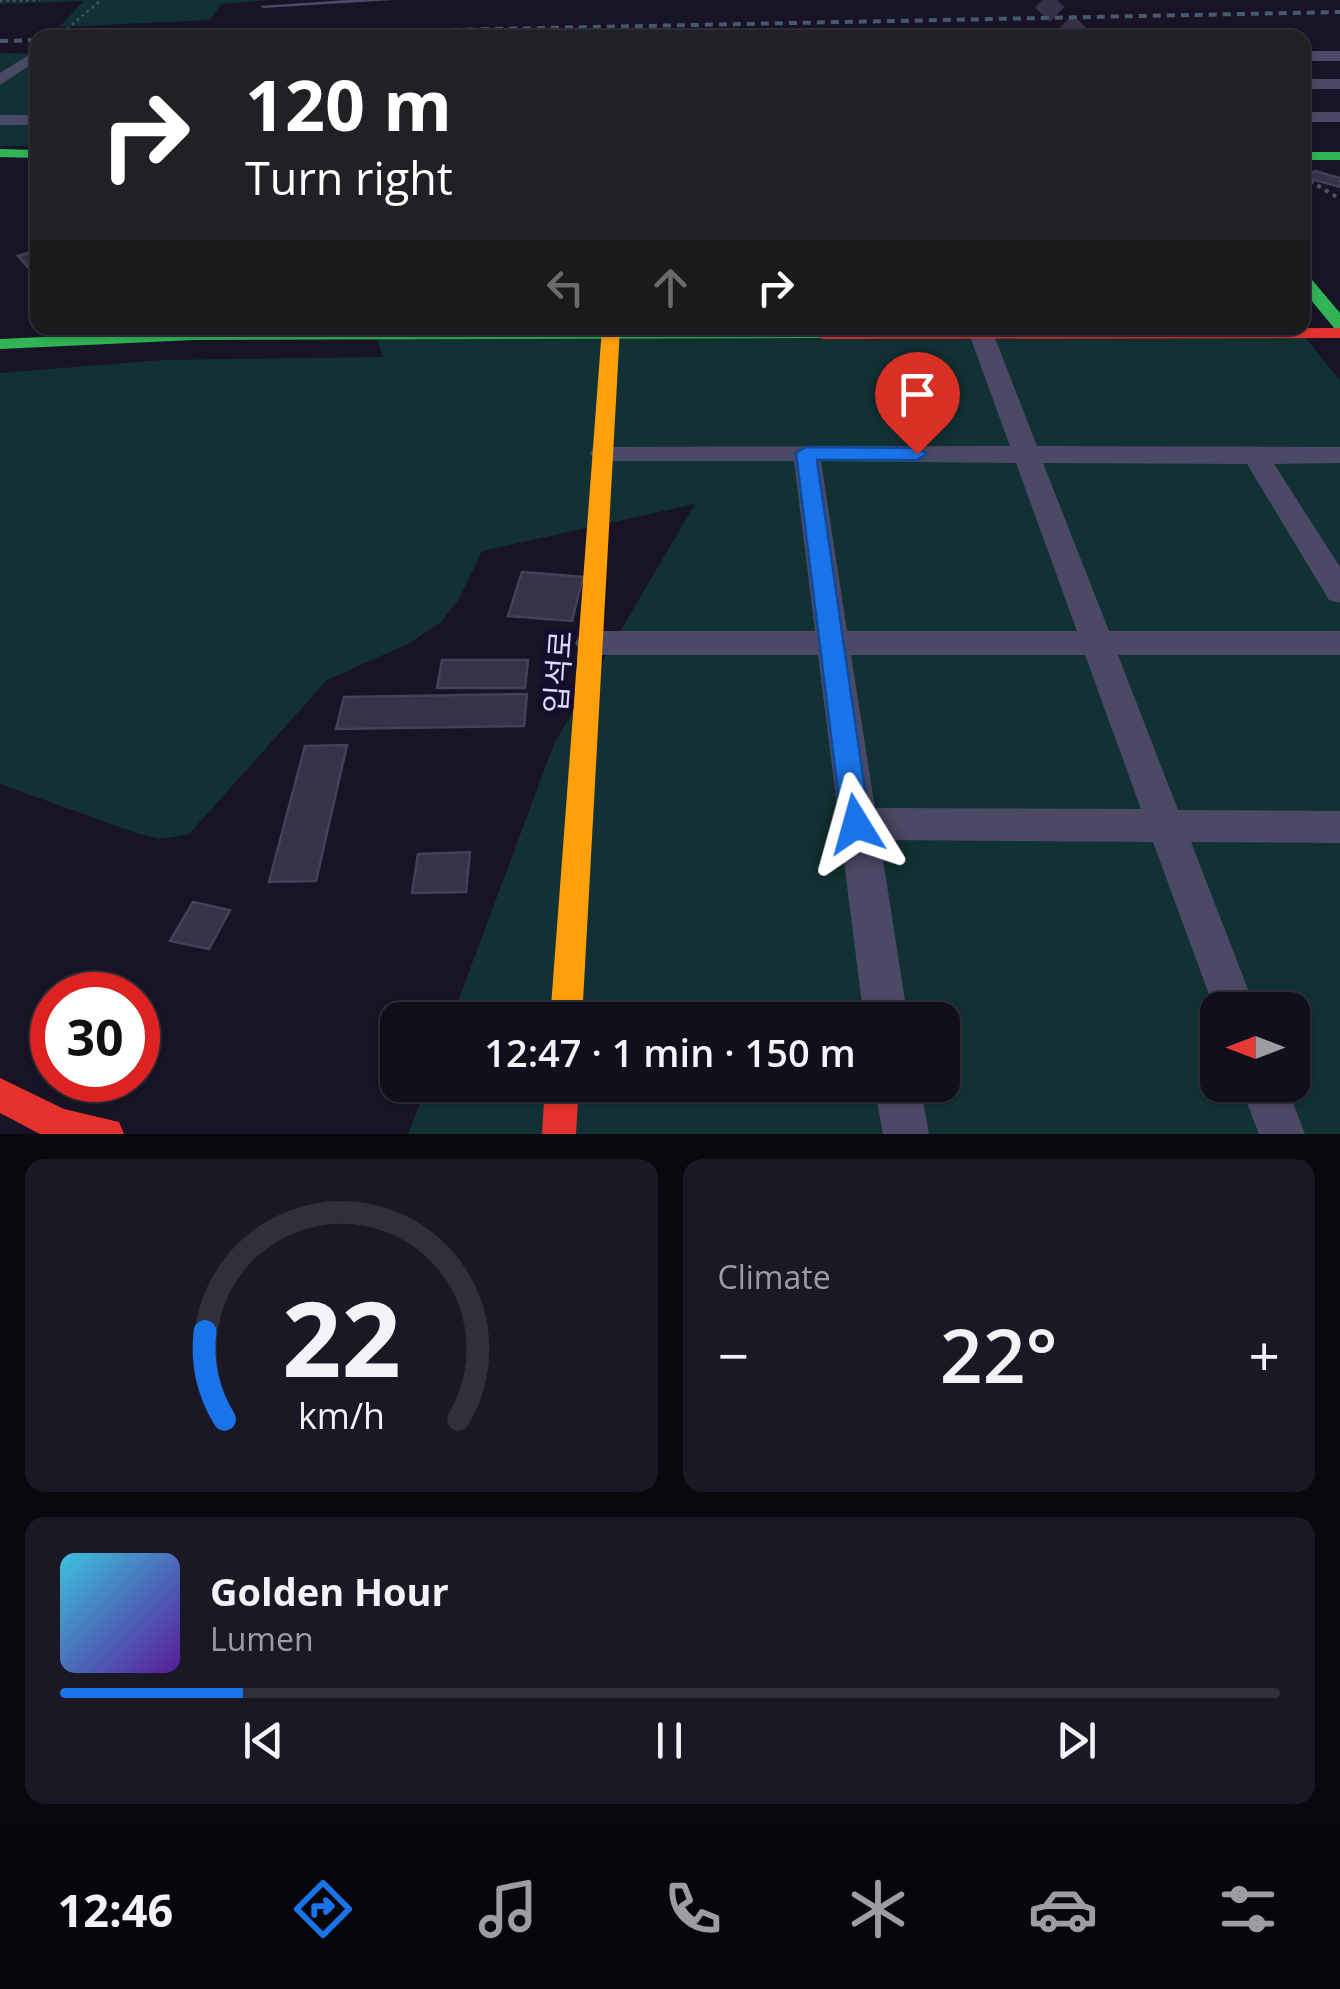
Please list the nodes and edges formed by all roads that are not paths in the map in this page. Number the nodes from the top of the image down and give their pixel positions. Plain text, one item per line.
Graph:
1 (391, 0) edge
2 (263, 6) dead end
3 (1310, 56) edge
4 (1340, 56) edge
5 (30, 58) edge
6 (30, 73) edge
7 (4, 75) edge
8 (1310, 84) edge
9 (1340, 84) edge
10 (1310, 117) edge
11 (1340, 117) edge
12 (0, 120) edge
13 (30, 120) edge
14 (0, 154) edge
15 (30, 154) edge
16 (1310, 156) edge
17 (1340, 156) edge
18 (1310, 288) edge
19 (1340, 324) edge
20 (1310, 333) edge
21 (1340, 333) edge
22 (213, 335) edge
23 (611, 335) edge
24 (982, 335) edge
25 (0, 344) edge
26 (603, 453) junction
27 (806, 453) junction
28 (1027, 454) junction
29 (1340, 455) edge
30 (1255, 456) junction
31 (1340, 592) edge
32 (1097, 643) junction
33 (1340, 643) edge
34 (591, 644) junction
35 (832, 644) junction
36 (856, 824) junction
37 (1165, 826) junction
38 (1340, 827) edge
39 (1228, 992) edge
40 (567, 1002) edge
41 (883, 1002) edge
42 (0, 1095) edge
43 (561, 1102) edge
44 (900, 1102) edge
45 (1270, 1102) edge
46 (107, 1134) edge
47 (559, 1134) edge
48 (906, 1134) edge
49 (1282, 1134) edge

1 - 2 lane
3 - 4 street
5 - 7 street
6 - 7 street
8 - 9 street
10 - 11 street
12 - 13 street
14 - 15 street
16 - 17 street
18 - 19 street
20 - 21 street
22 - 25 street
23 - 26 street, 입석로
24 - 28 street
26 - 27 street
26 - 34 street, 입석로
27 - 28 street
27 - 35 street
28 - 30 street
28 - 32 street
29 - 30 street
30 - 31 street
32 - 33 street
32 - 35 street
32 - 37 street
34 - 35 street
34 - 40 street, 입석로
35 - 36 street
36 - 37 street
36 - 41 street
37 - 38 street
37 - 39 street
42 - 46 street
43 - 47 street
44 - 48 street
45 - 49 street

